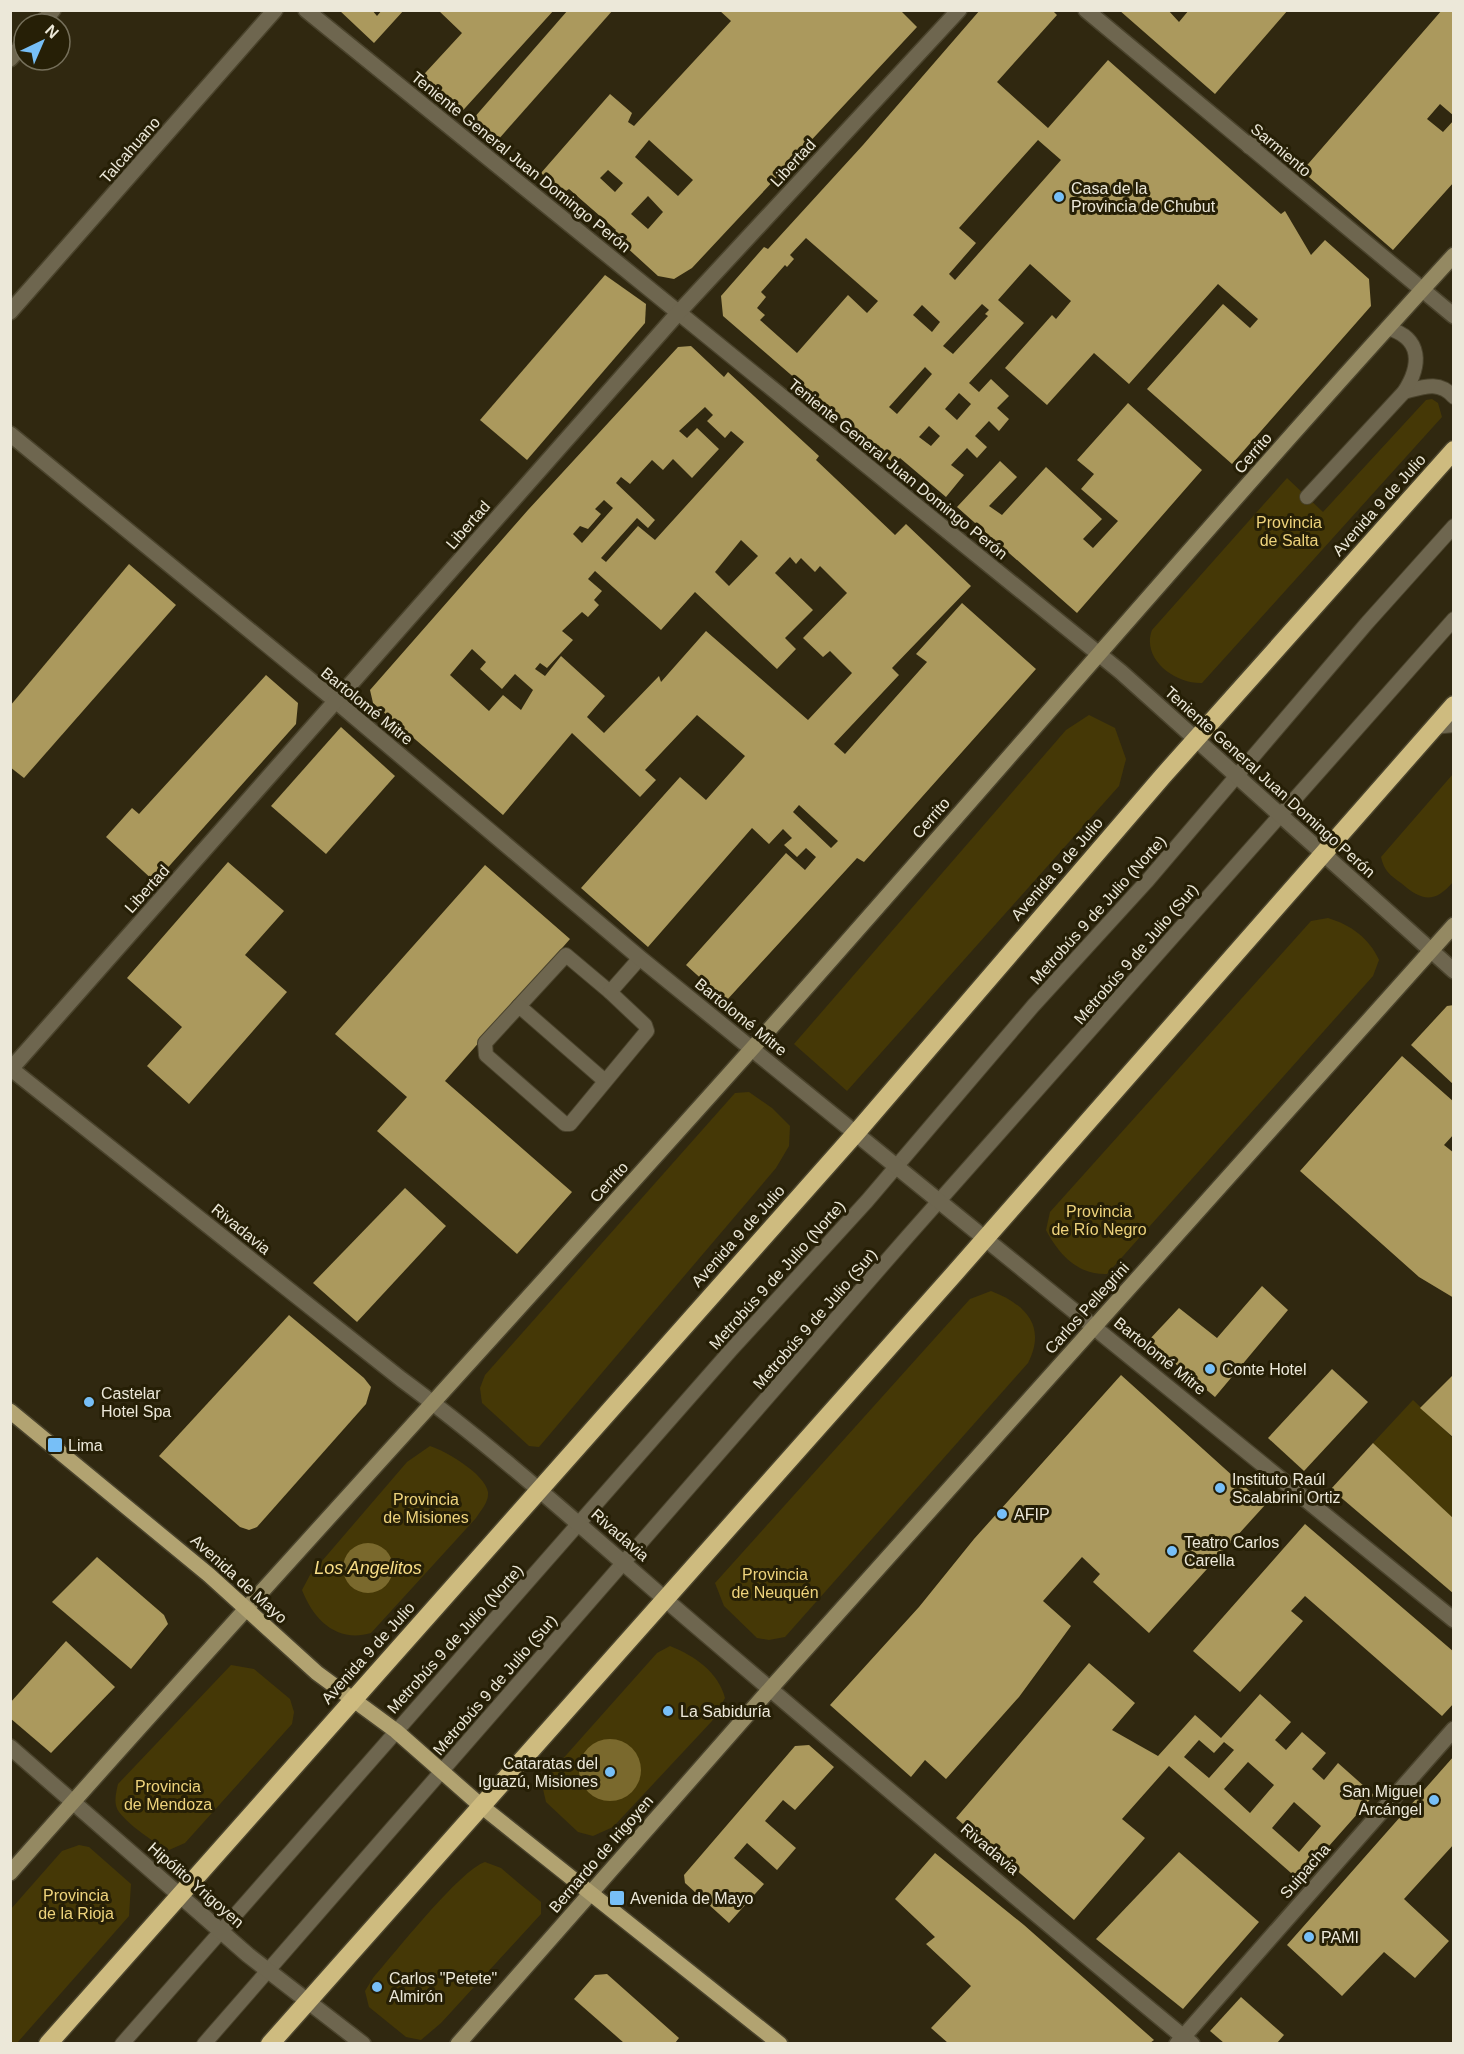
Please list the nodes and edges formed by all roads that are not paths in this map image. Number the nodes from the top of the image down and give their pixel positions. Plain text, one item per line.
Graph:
1 (275, 10) edge
2 (306, 10) edge
3 (959, 10) edge
4 (1086, 10) edge
5 (1260, 134) dead end
6 (1249, 147) junction
7 (1454, 255) edge
8 (1421, 291) junction
9 (10, 312) edge
10 (679, 312) junction
11 (1454, 316) edge
12 (1387, 328) junction
13 (1404, 392) junction
14 (1454, 397) edge
15 (10, 434) edge
16 (1453, 448) edge
17 (1307, 497) dead end
18 (1454, 526) edge
19 (1454, 619) edge
20 (1098, 656) junction
21 (337, 702) junction
22 (1454, 705) edge
23 (1454, 725) edge
24 (1434, 727) junction
25 (1196, 740) junction
26 (1237, 777) junction
27 (1281, 816) junction
28 (1324, 855) junction
29 (1454, 925) edge
30 (1430, 951) junction
31 (640, 958) junction
32 (1454, 971) edge
33 (609, 992) junction
34 (519, 1006) junction
35 (751, 1049) junction
36 (11, 1069) edge
37 (605, 1081) junction
38 (856, 1133) junction
39 (896, 1166) junction
40 (940, 1200) junction
41 (985, 1237) junction
42 (1095, 1326) junction
43 (434, 1403) junction
44 (10, 1412) edge
45 (540, 1490) junction
46 (580, 1524) junction
47 (625, 1563) junction
48 (664, 1598) junction
49 (244, 1609) junction
50 (1454, 1620) edge
51 (771, 1688) junction
52 (353, 1700) junction
53 (1454, 1729) edge
54 (396, 1731) junction
55 (10, 1747) edge
56 (441, 1771) junction
57 (73, 1801) junction
58 (480, 1805) junction
59 (10, 1873) edge
60 (592, 1892) junction
61 (179, 1896) junction
62 (221, 1932) junction
63 (268, 1971) junction
64 (307, 2002) junction
65 (1184, 2041) edge
66 (48, 2043) edge
67 (122, 2043) edge
68 (204, 2043) edge
69 (270, 2043) edge
70 (363, 2043) edge
71 (458, 2043) edge
72 (780, 2043) edge

1 - 9 street, Talcahuano
2 - 10 street, Teniente General Juan Domingo Perón
3 - 10 street, Libertad
4 - 6 street, Sarmiento
5 - 6 lane
6 - 8 street, Sarmiento
7 - 8 street, Cerrito
8 - 11 street, Sarmiento
8 - 12 street, Cerrito
10 - 20 street, Teniente General Juan Domingo Perón
10 - 21 street, Libertad
12 - 13 lane
12 - 20 street, Cerrito
13 - 14 lane
13 - 17 lane
15 - 21 street, Bartolomé Mitre
16 - 25 highway, Avenida 9 de Julio
18 - 26 lane, Metrobús 9 de Julio (Norte)
19 - 27 lane, Metrobús 9 de Julio (Sur)
20 - 25 street, Teniente General Juan Domingo Perón
20 - 35 street, Cerrito
21 - 31 street, Bartolomé Mitre
21 - 36 street, Libertad
22 - 24 highway
23 - 24 lane
24 - 28 highway
25 - 26 street, Teniente General Juan Domingo Perón
25 - 38 highway, Avenida 9 de Julio
26 - 27 street, Teniente General Juan Domingo Perón
26 - 39 lane, Metrobús 9 de Julio (Norte)
27 - 28 street, Teniente General Juan Domingo Perón
27 - 40 lane, Metrobús 9 de Julio (Sur)
28 - 30 street, Teniente General Juan Domingo Perón
28 - 41 highway
29 - 30 street, Carlos Pellegrini
30 - 32 street, Teniente General Juan Domingo Perón
30 - 42 street, Carlos Pellegrini
31 - 33 lane
31 - 35 street, Bartolomé Mitre
33 - 34 lane
33 - 37 lane
34 - 37 lane
34 - 37 lane
35 - 38 street, Bartolomé Mitre
35 - 43 street, Cerrito
36 - 43 street, Rivadavia
38 - 39 street, Bartolomé Mitre
38 - 45 highway, Avenida 9 de Julio
39 - 40 street, Bartolomé Mitre
39 - 46 lane, Metrobús 9 de Julio (Norte)
40 - 41 street, Bartolomé Mitre
40 - 47 lane, Metrobús 9 de Julio (Sur)
41 - 42 street, Bartolomé Mitre
41 - 48 highway
42 - 50 street, Bartolomé Mitre
42 - 51 street, Carlos Pellegrini
43 - 45 street, Rivadavia
43 - 49 street
44 - 49 main road, Avenida de Mayo
45 - 46 street, Rivadavia
45 - 52 highway, Avenida 9 de Julio
46 - 47 street, Rivadavia
46 - 54 lane, Metrobús 9 de Julio (Norte)
47 - 48 street, Rivadavia
47 - 56 lane, Metrobús 9 de Julio (Sur)
48 - 51 street, Rivadavia
48 - 58 highway
49 - 52 main road, Avenida de Mayo
49 - 57 street
51 - 60 street, Bernardo de Irigoyen
51 - 65 street, Rivadavia
52 - 54 main road, Avenida de Mayo
52 - 61 highway, Avenida 9 de Julio
53 - 65 street, Suipacha
54 - 56 main road, Avenida de Mayo
54 - 62 lane, Metrobús 9 de Julio (Norte)
55 - 57 street, Hipólito Yrigoyen
56 - 58 main road, Avenida de Mayo
56 - 63 lane, Metrobús 9 de Julio (Sur)
57 - 59 street
57 - 61 street, Hipólito Yrigoyen
58 - 60 main road, Avenida de Mayo
58 - 64 highway
60 - 71 street, Bernardo de Irigoyen
60 - 72 main road, Avenida de Mayo
61 - 62 street, Hipólito Yrigoyen
61 - 66 highway, Avenida 9 de Julio
62 - 63 street, Hipólito Yrigoyen
62 - 67 lane, Metrobús 9 de Julio (Norte)
63 - 64 street, Hipólito Yrigoyen
63 - 68 lane, Metrobús 9 de Julio (Sur)
64 - 69 highway
64 - 70 street, Hipólito Yrigoyen

